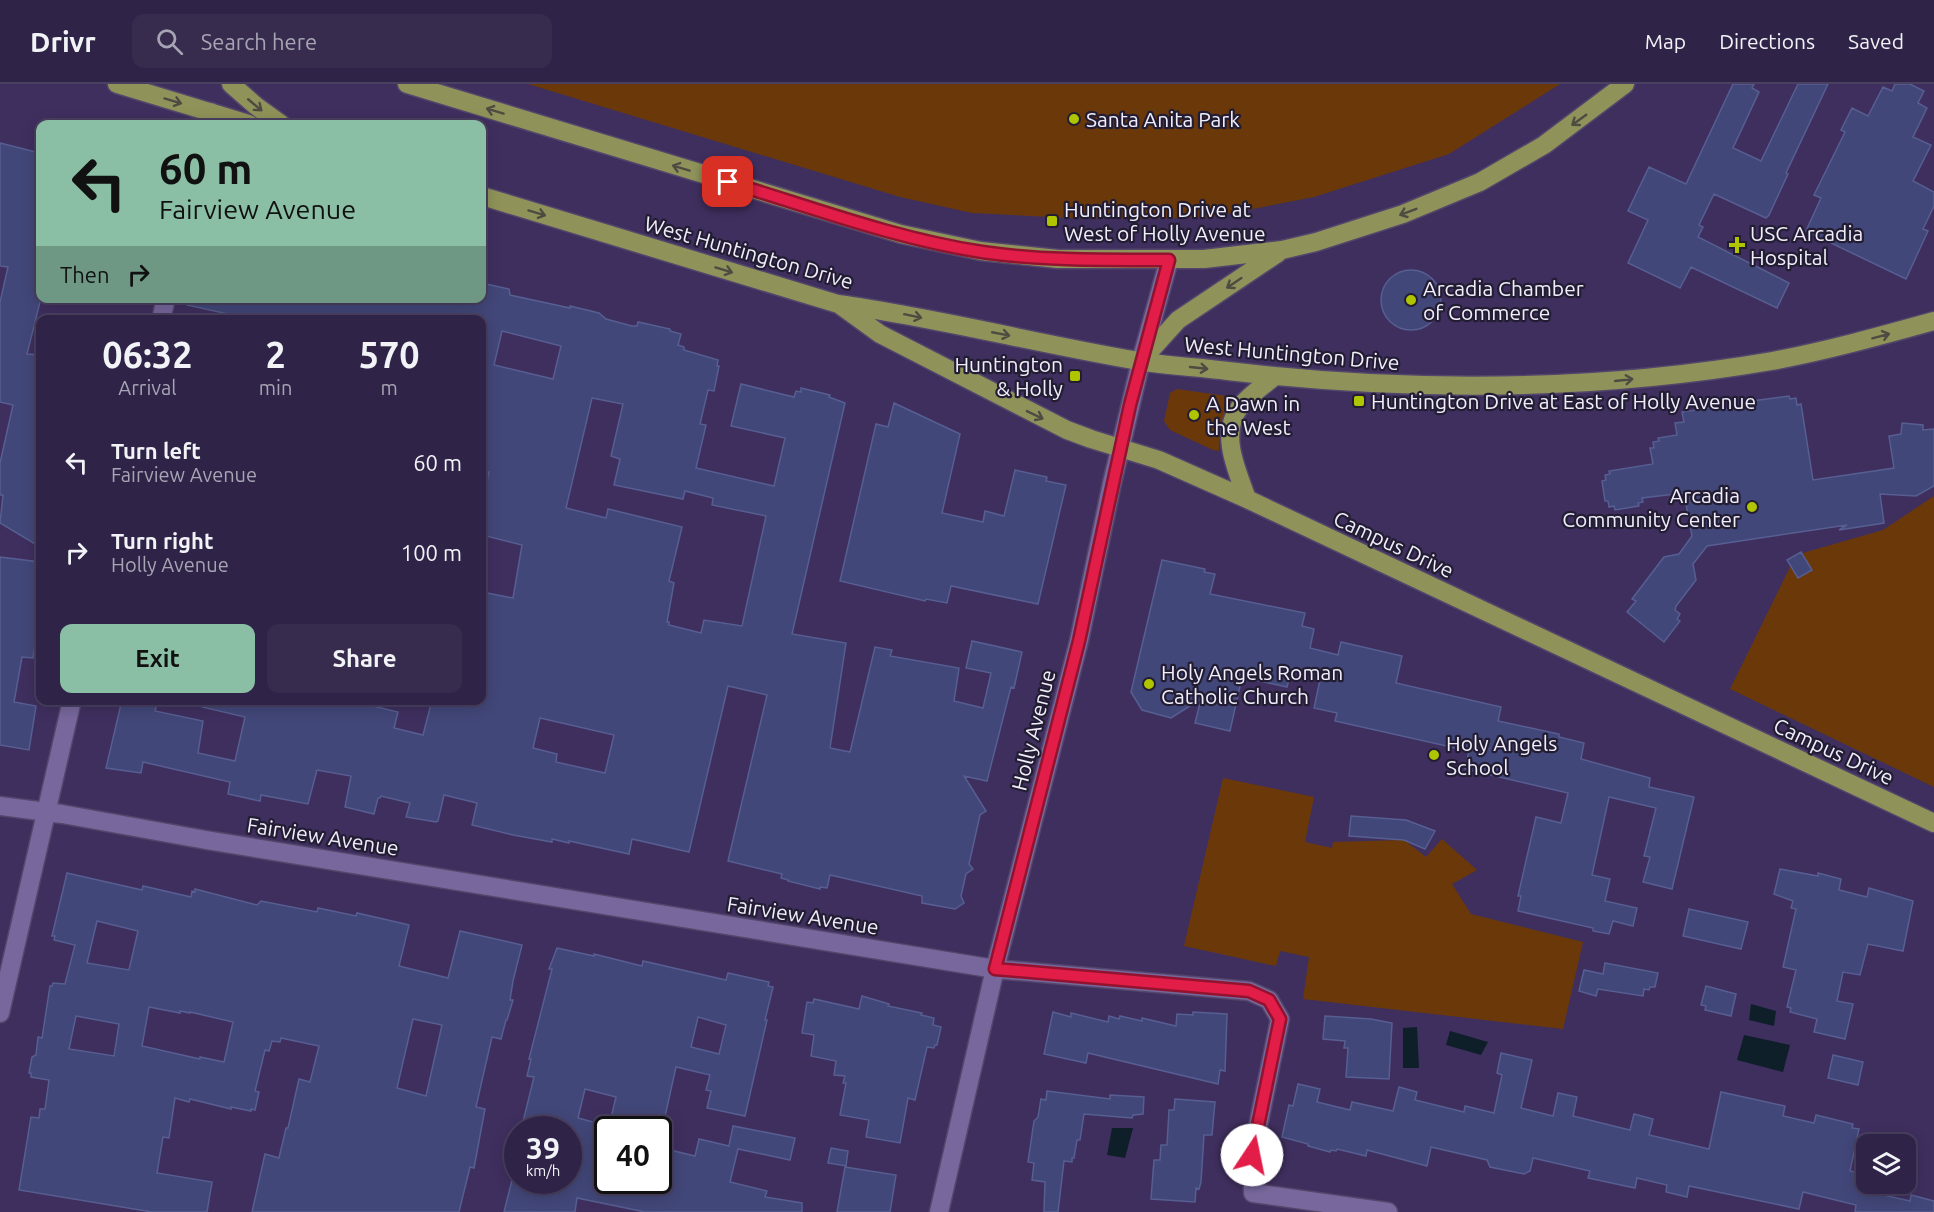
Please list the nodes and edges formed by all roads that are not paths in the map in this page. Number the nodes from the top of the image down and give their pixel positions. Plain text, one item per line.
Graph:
1 (117, 84) edge
2 (231, 84) edge
3 (407, 84) edge
4 (1625, 84) edge
5 (209, 118) edge
6 (275, 120) edge
7 (486, 197) edge
8 (1282, 250) junction
9 (1169, 260) junction
10 (838, 304) junction
11 (1934, 321) edge
12 (1141, 361) junction
13 (1275, 376) junction
14 (1120, 449) junction
15 (1247, 499) junction
16 (71, 705) edge
17 (0, 806) edge
18 (46, 812) junction
19 (1934, 823) edge
20 (995, 969) junction
21 (0, 1013) edge
22 (939, 1212) edge
23 (1388, 1212) edge

1 -> 5 main road
2 -> 6 main road
9 -> 3 main road
4 -> 8 main road
7 -> 10 main road, West Huntington Drive
8 - 9 main road
8 -> 12 main road
9 - 12 street, Holly Avenue
10 -> 12 main road, West Huntington Drive
10 -> 14 main road, Campus Drive
13 -> 11 main road, West Huntington Drive
12 -> 13 main road, West Huntington Drive
12 - 14 street, Holly Avenue
13 - 15 main road
14 - 15 main road, Campus Drive
14 - 20 street, Holly Avenue
15 - 19 main road, Campus Drive
16 - 18 street
17 - 18 street, Fairview Avenue
18 - 20 street, Fairview Avenue
18 - 21 street
20 - 22 street, Holly Avenue
20 - 23 street, Fairview Avenue

